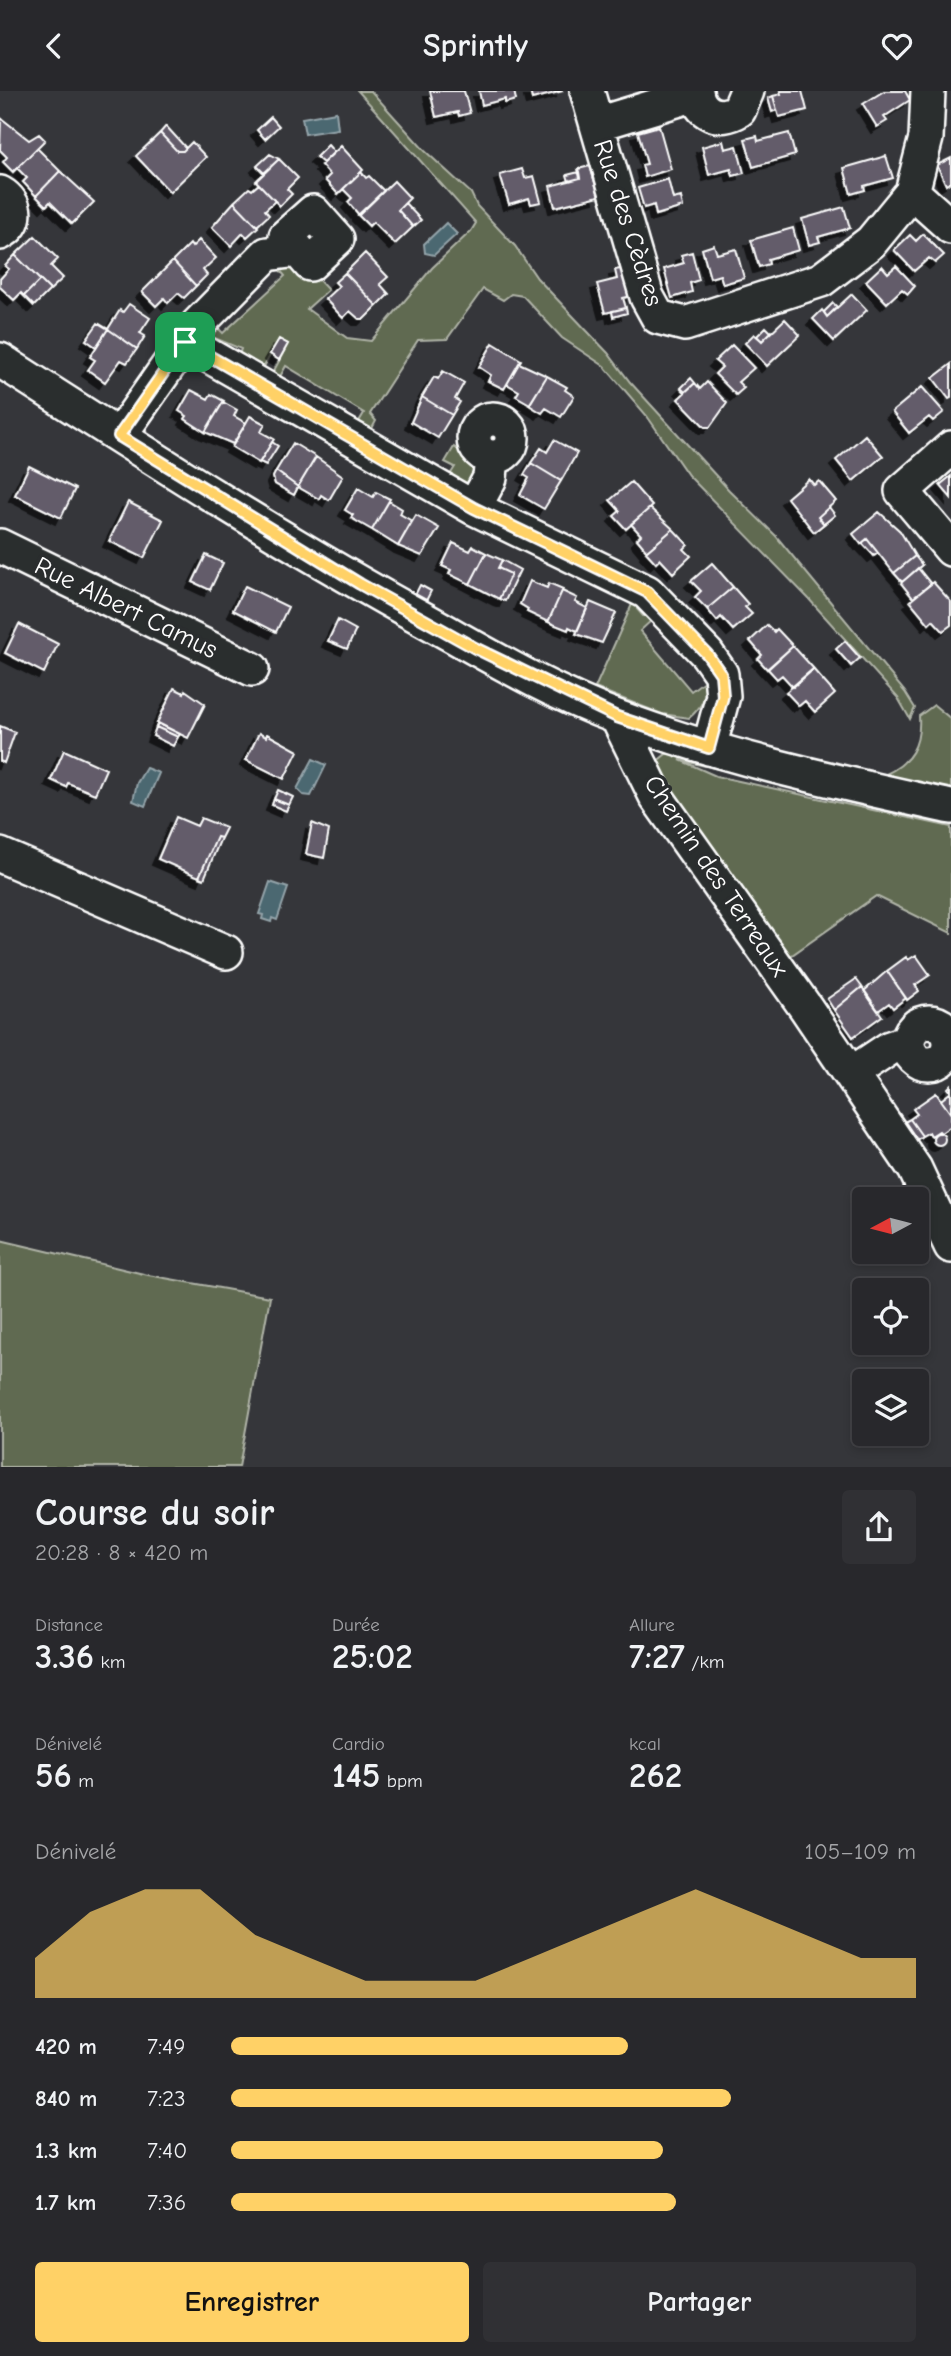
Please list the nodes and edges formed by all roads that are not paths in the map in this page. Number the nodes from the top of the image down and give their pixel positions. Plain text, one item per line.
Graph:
1 (587, 91) edge
2 (747, 91) edge
3 (928, 91) edge
4 (696, 93) edge
5 (597, 124) junction
6 (912, 192) junction
7 (0, 193) edge
8 (951, 227) edge
9 (0, 233) edge
10 (298, 250) dead end
11 (185, 342) junction
12 (0, 360) edge
13 (119, 436) junction
14 (951, 448) edge
15 (492, 457) dead end
16 (474, 508) junction
17 (0, 546) edge
18 (951, 549) edge
19 (252, 669) dead end
20 (617, 717) junction
21 (709, 748) junction
22 (951, 807) edge
23 (0, 855) edge
24 (226, 952) dead end
25 (908, 1042) dead end
26 (851, 1074) junction
27 (915, 1169) junction
28 (951, 1182) edge
29 (951, 1246) edge

1 - 5 street, Rue des Cèdres
2 - 4 street
3 - 6 street, Rue des Cèdres
4 - 5 street, Rue des Cèdres
5 - 6 street, Rue des Cèdres
6 - 8 street
7 - 9 street
10 - 11 street
11 - 13 street
11 - 16 street
12 - 13 street
13 - 20 street
14 - 18 street
15 - 16 street
16 - 21 street
17 - 19 street, Rue Albert Camus
20 - 21 street
20 - 26 street, Chemin des Terreaux
21 - 22 street
23 - 24 street
25 - 26 street
26 - 27 street, Chemin des Terreaux
27 - 28 street
27 - 29 street, Chemin des Terreaux

